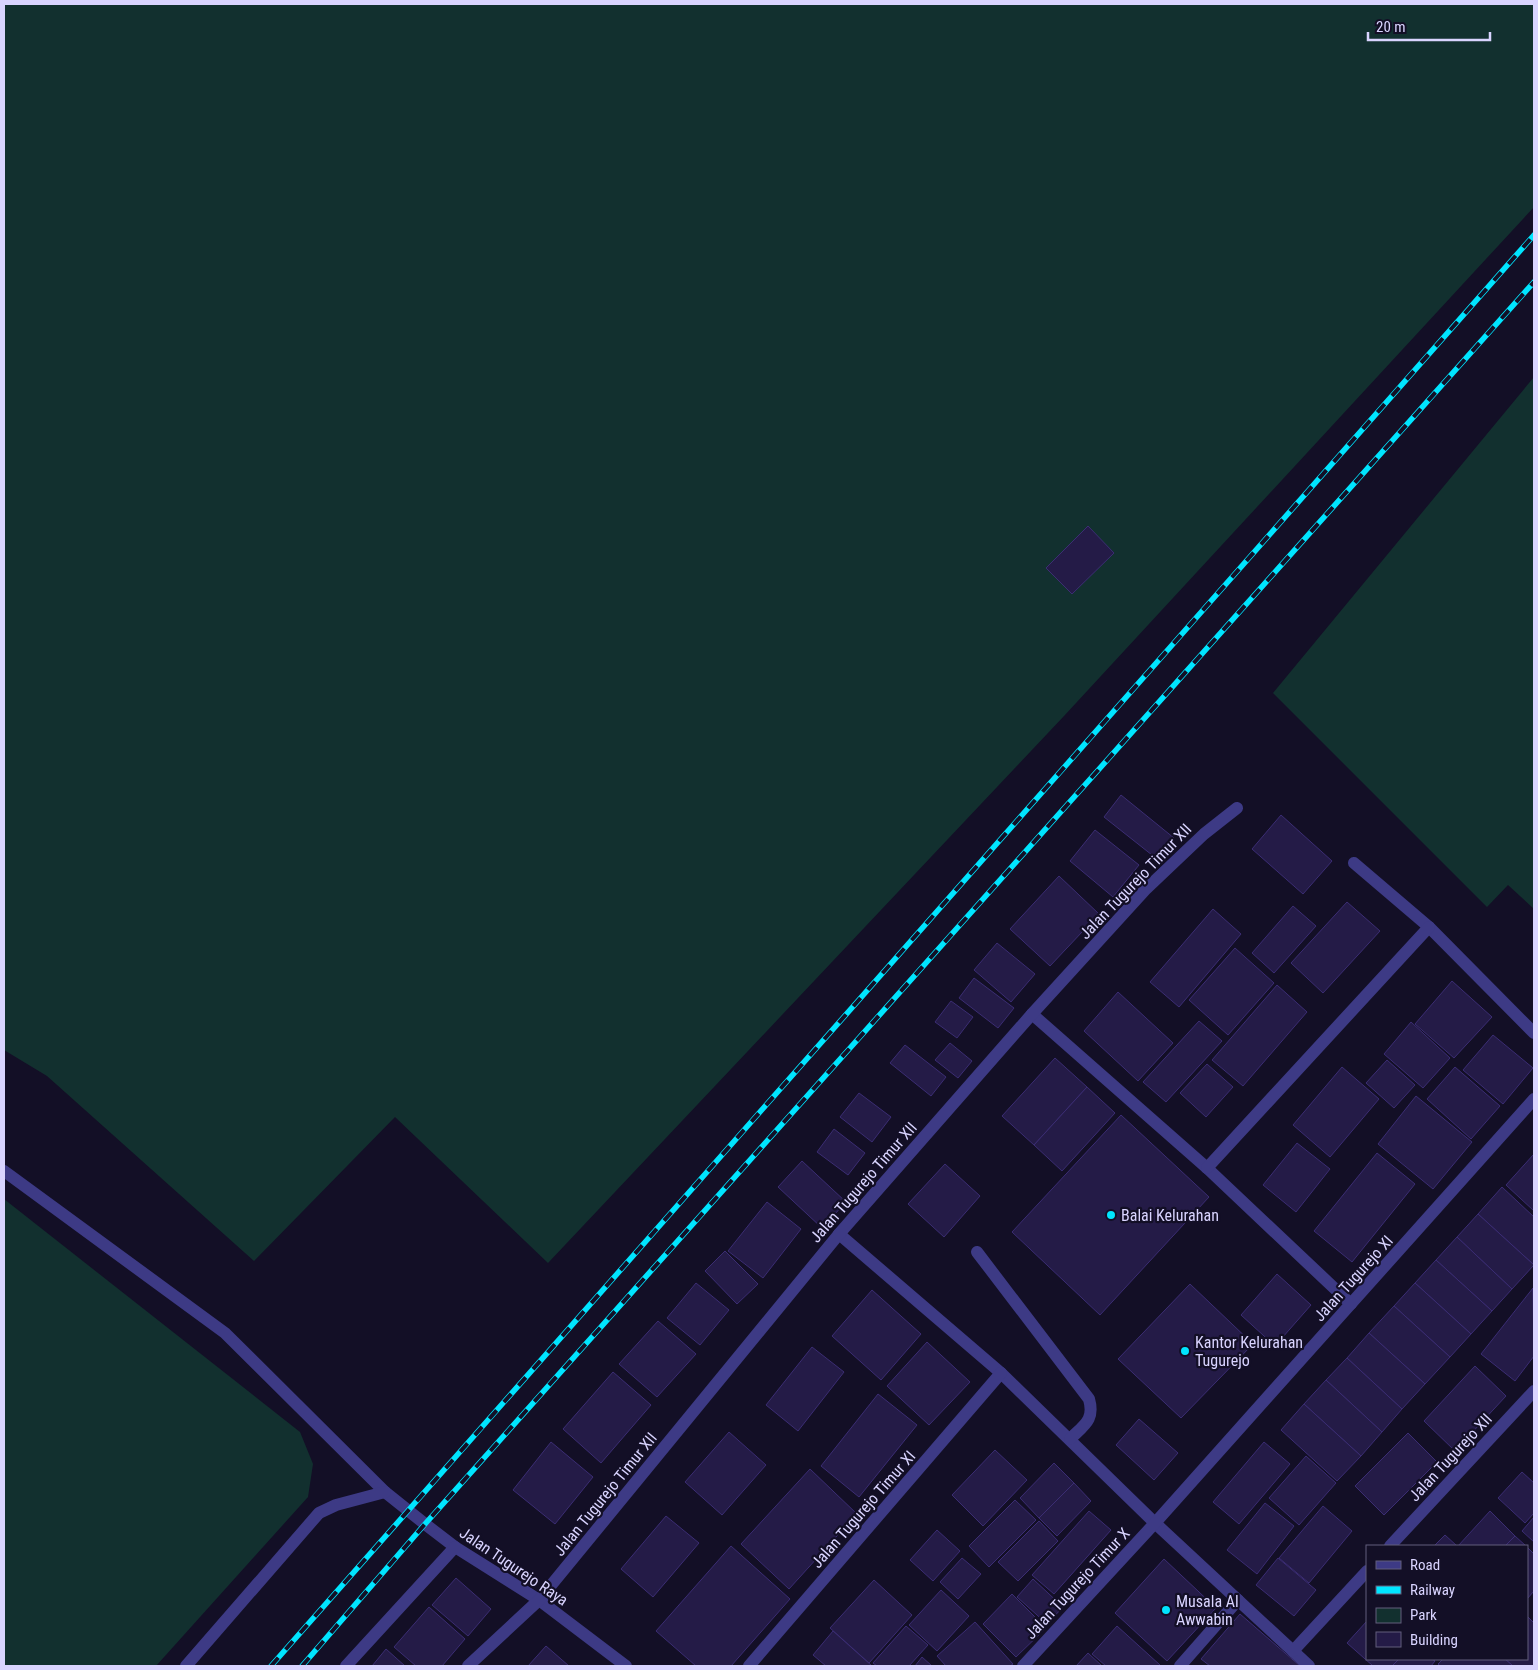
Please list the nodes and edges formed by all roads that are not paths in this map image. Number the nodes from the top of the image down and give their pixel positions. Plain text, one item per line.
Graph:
1 (1237, 808) dead end
2 (1354, 863) dead end
3 (1429, 927) junction
4 (1032, 1014) junction
5 (1534, 1033) edge
6 (1534, 1099) edge
7 (1207, 1168) junction
8 (4, 1171) edge
9 (839, 1234) junction
10 (977, 1252) dead end
11 (1351, 1304) junction
12 (1001, 1372) junction
13 (1534, 1391) edge
14 (1070, 1440) junction
15 (385, 1492) junction
16 (1155, 1523) junction
17 (1391, 1545) edge
18 (455, 1547) junction
19 (1366, 1572) edge
20 (540, 1600) junction
21 (1238, 1600) junction
22 (1293, 1651) junction
23 (186, 1666) edge
24 (346, 1666) edge
25 (468, 1666) edge
26 (626, 1666) edge
27 (749, 1666) edge
28 (1023, 1666) edge
29 (1180, 1666) edge
30 (1309, 1666) edge

1 - 4 street, Jalan Tugurejo Timur XII
2 - 3 street
3 - 5 street
3 - 7 street
4 - 7 street
4 - 9 street, Jalan Tugurejo Timur XII
6 - 11 street, Jalan Tugurejo XI
7 - 11 street
8 - 15 street, Jalan Tugurejo Raya
9 - 12 street
9 - 20 street, Jalan Tugurejo Timur XII
10 - 14 street
11 - 16 street, Jalan Tugurejo XI
12 - 14 street
12 - 27 street, Jalan Tugurejo Timur XI
13 - 17 street, Jalan Tugurejo XII
14 - 16 street
15 - 18 street, Jalan Tugurejo Raya
15 - 23 street
16 - 21 street
16 - 28 street, Jalan Tugurejo Timur X
18 - 20 street, Jalan Tugurejo Raya
18 - 24 street
19 - 22 street
20 - 25 street, Jalan Tugurejo Timur XII
20 - 26 street, Jalan Tugurejo Raya
21 - 22 street
21 - 29 street
22 - 30 street

